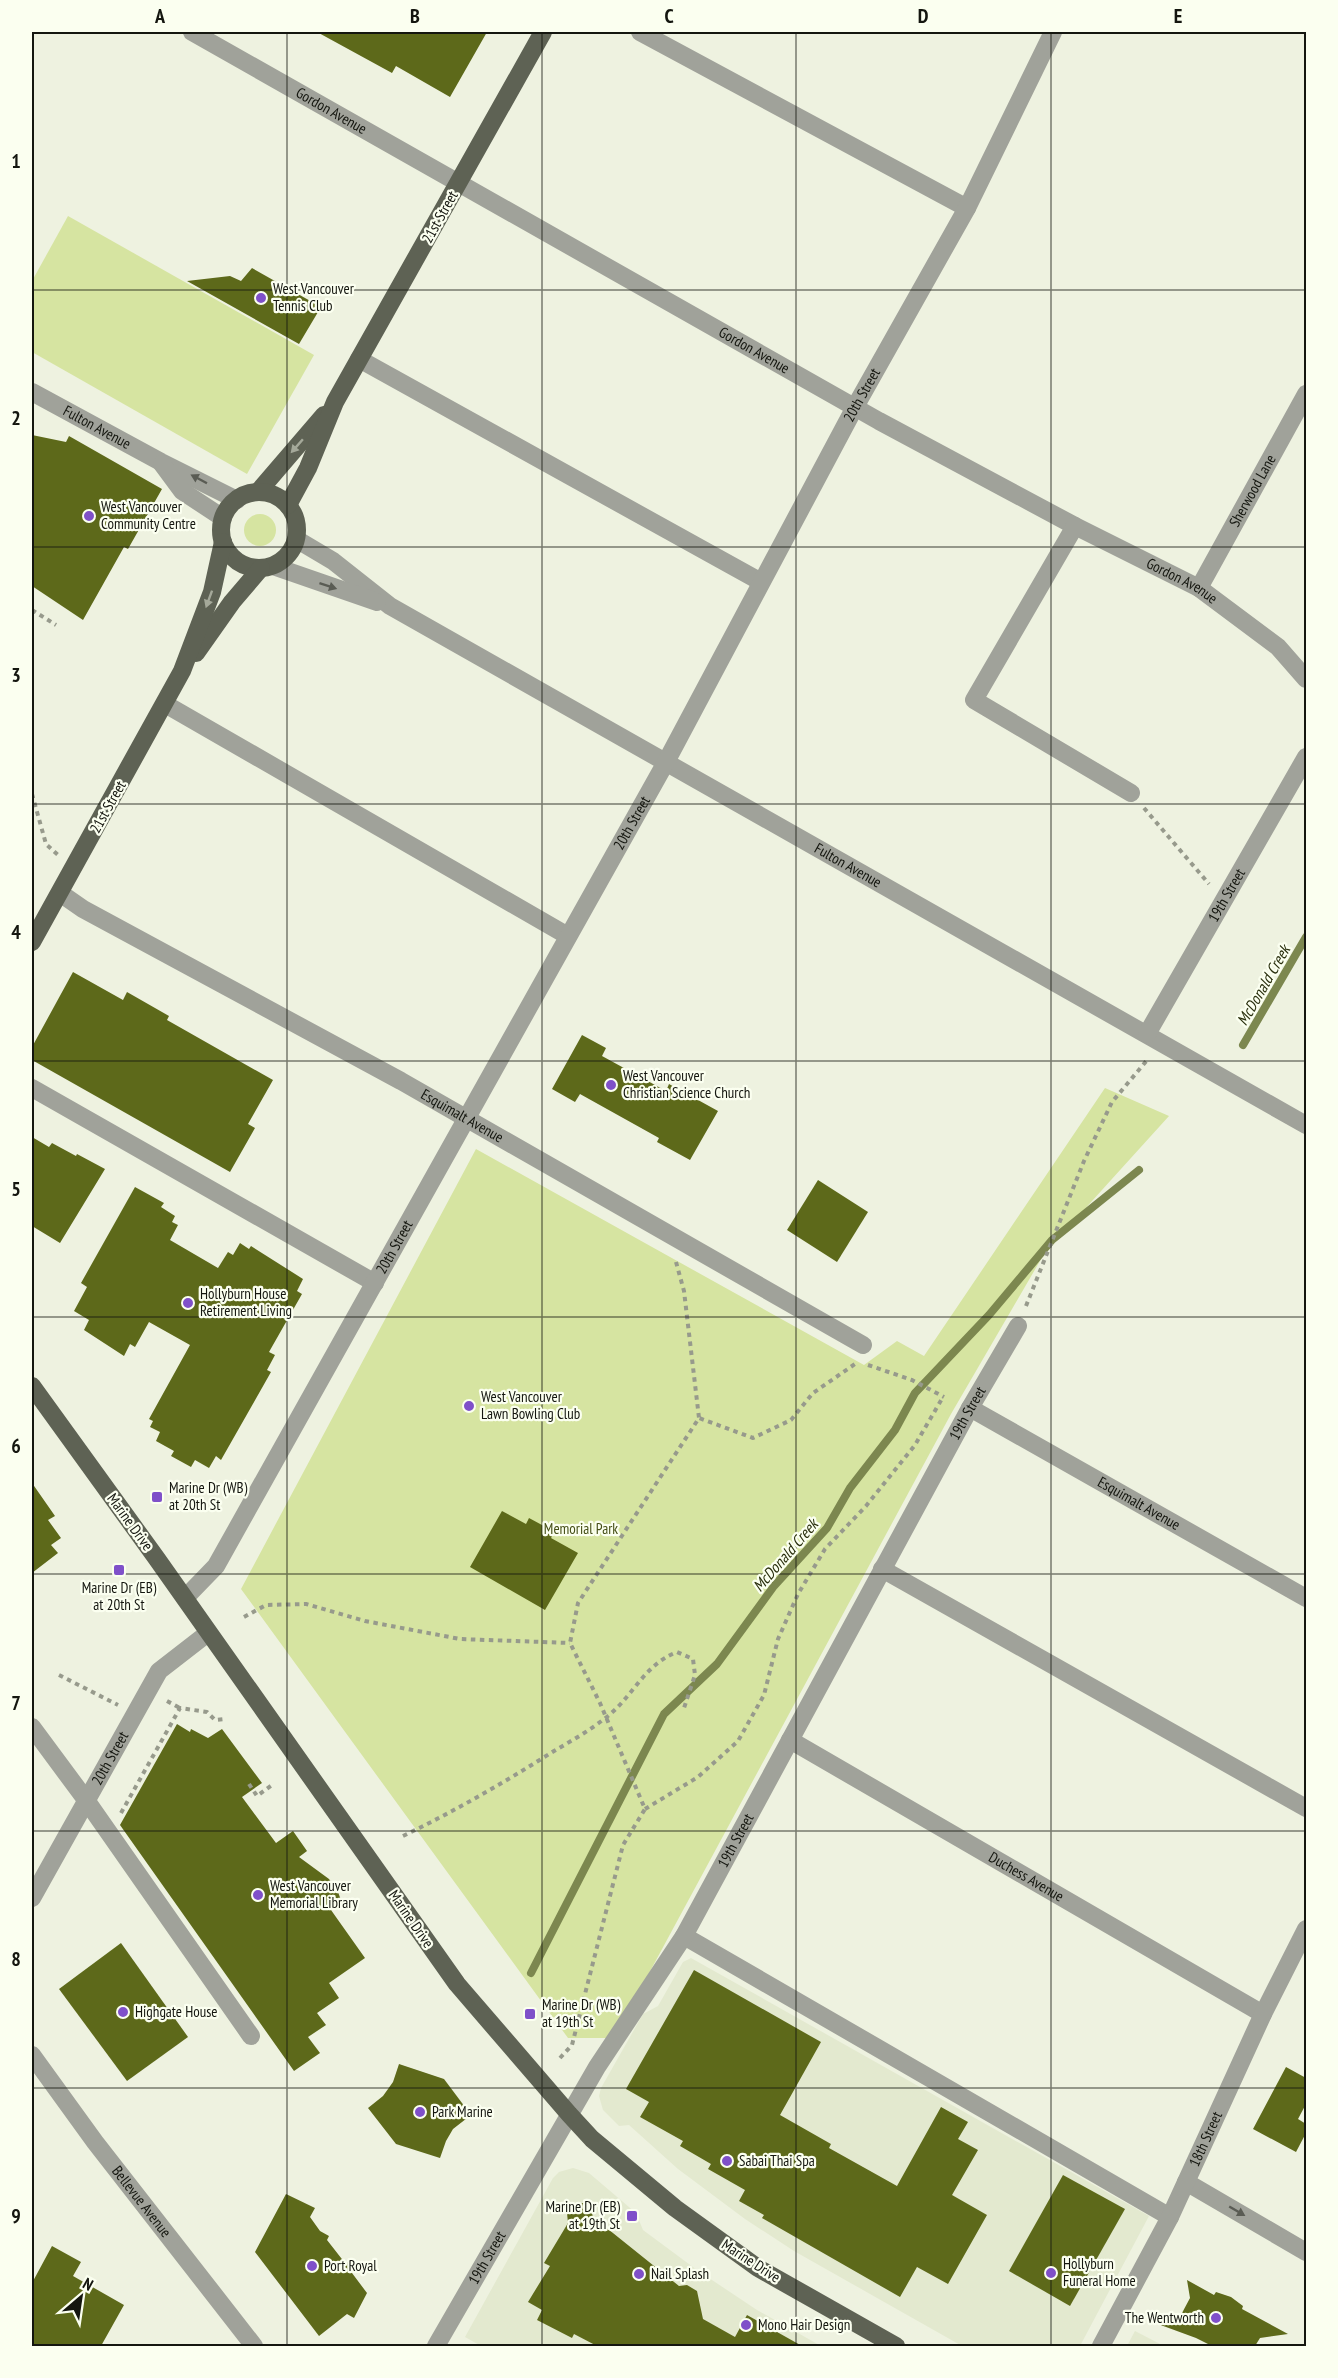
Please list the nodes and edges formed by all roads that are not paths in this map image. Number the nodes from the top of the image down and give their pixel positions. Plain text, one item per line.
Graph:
1 (192, 32) edge
2 (543, 32) edge
3 (640, 32) edge
4 (1053, 32) edge
5 (460, 182) junction
6 (967, 208) junction
7 (359, 359) junction
8 (32, 392) edge
9 (1306, 394) edge
10 (335, 402) junction
11 (855, 407) junction
12 (160, 462) junction
13 (258, 492) junction
14 (237, 500) junction
15 (288, 505) junction
16 (223, 518) junction
17 (1075, 526) junction
18 (296, 539) junction
19 (223, 542) junction
20 (267, 567) junction
21 (761, 582) junction
22 (1199, 588) junction
23 (390, 606) junction
24 (182, 671) junction
25 (1306, 679) edge
26 (165, 704) junction
27 (1306, 757) edge
28 (666, 762) junction
29 (1131, 793) road end
30 (60, 892) junction
31 (568, 936) junction
32 (32, 942) edge
33 (1147, 1034) junction
34 (32, 1089) edge
35 (466, 1118) junction
36 (1306, 1125) edge
37 (375, 1283) junction
38 (1018, 1326) road end
39 (863, 1345) dead end
40 (32, 1386) edge
41 (970, 1408) junction
42 (882, 1569) junction
43 (185, 1598) junction
44 (1306, 1598) edge
45 (208, 1633) junction
46 (32, 1727) edge
47 (790, 1740) junction
48 (86, 1800) junction
49 (1306, 1808) edge
50 (32, 1898) edge
51 (1306, 1929) edge
52 (684, 1936) junction
53 (1263, 2014) junction
54 (251, 2036) dead end
55 (32, 2055) edge
56 (569, 2114) junction
57 (1186, 2182) junction
58 (1170, 2217) junction
59 (1306, 2252) edge
60 (254, 2346) edge
61 (436, 2346) edge
62 (896, 2346) edge
63 (1101, 2346) edge

1 - 5 street, Gordon Avenue
2 - 5 main road, 21st Street
3 - 6 street
4 - 6 street, 20th Street
5 - 7 main road, 21st Street
5 - 11 street, Gordon Avenue
6 - 11 street, 20th Street
7 - 10 main road, 21st Street
7 - 21 street
8 - 12 street, Fulton Avenue
9 - 22 street, Sherwood Lane
10 -> 13 main road, 21st Street
10 - 15 main road, 21st Street
11 - 17 street, Gordon Avenue
11 - 21 street, 20th Street
14 -> 12 street, Fulton Avenue
12 - 16 street, Fulton Avenue
13 - 14 main road
13 - 15 main road
14 - 16 main road
15 - 18 main road
16 - 19 main road
17 - 22 street, Gordon Avenue
17 - 29 street
18 - 20 main road
18 - 23 street, Fulton Avenue
19 - 20 main road
19 -> 24 main road, 21st Street
20 -> 23 street, Fulton Avenue
20 - 24 main road, 21st Street
21 - 28 street, 20th Street
22 - 25 street, Gordon Avenue
23 - 28 street, Fulton Avenue
24 - 26 main road, 21st Street
26 - 30 main road, 21st Street
26 - 31 street
27 - 33 street, 19th Street
28 - 31 street, 20th Street
28 - 33 street, Fulton Avenue
30 - 32 main road, 21st Street
30 - 35 street, Esquimalt Avenue
31 - 35 street, 20th Street
33 - 36 street, Fulton Avenue
34 - 37 street
35 - 37 street, 20th Street
35 - 39 street, Esquimalt Avenue
37 - 43 street, 20th Street
38 - 41 street, 19th Street
40 - 43 main road, Marine Drive
41 - 42 street, 19th Street
41 - 44 street, Esquimalt Avenue
42 - 47 street, 19th Street
42 - 49 street
43 - 45 main road, Marine Drive
45 - 48 street, 20th Street
45 - 56 main road, Marine Drive
46 - 48 street
47 - 52 street, 19th Street
47 - 53 street, Duchess Avenue
48 - 50 street, 20th Street
48 - 54 street
51 - 53 street, 18th Street
52 - 56 street, 19th Street
52 - 58 street
53 - 57 street, 18th Street
55 - 60 street, Bellevue Avenue
56 - 61 street, 19th Street
56 - 62 main road, Marine Drive
57 - 58 street, 18th Street
57 -> 59 street
58 - 63 street, 18th Street

